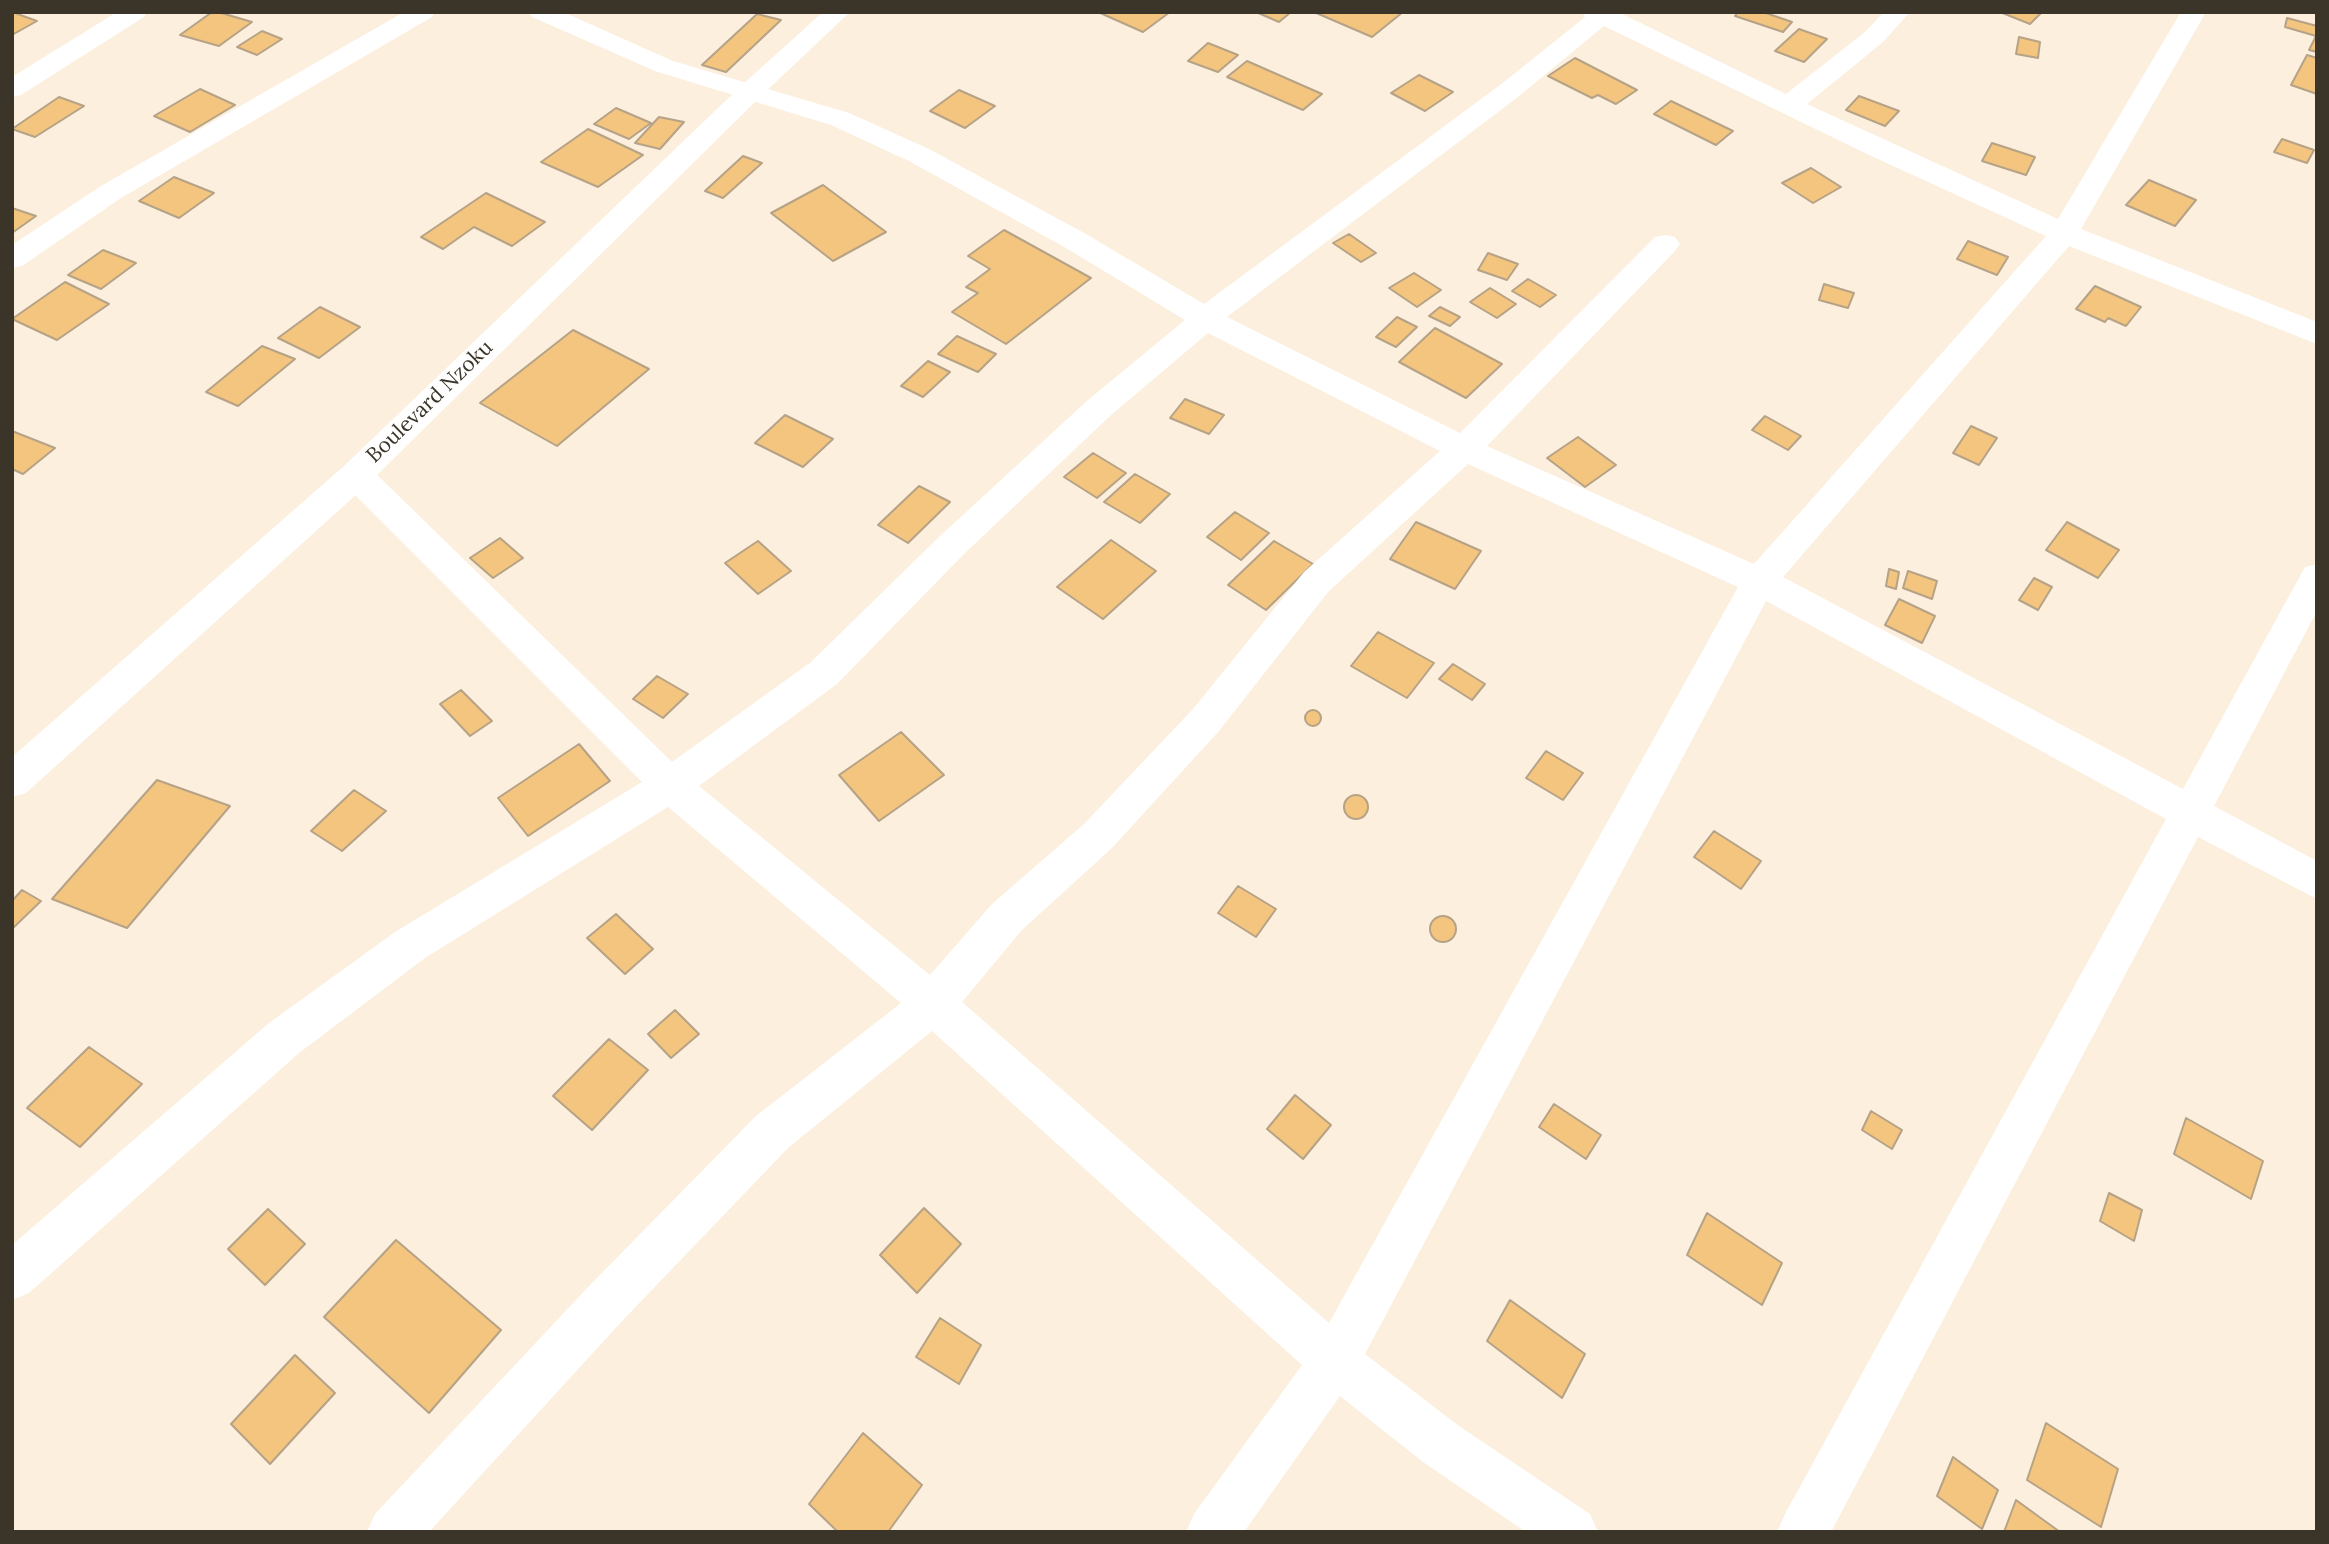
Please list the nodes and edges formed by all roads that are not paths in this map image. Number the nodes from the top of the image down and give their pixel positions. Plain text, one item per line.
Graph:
1 (135, 12) edge
2 (423, 12) edge
3 (541, 12) edge
4 (838, 12) edge
5 (1898, 12) edge
6 (2194, 12) edge
7 (1601, 13) edge
8 (12, 89) edge
9 (751, 91) junction
10 (1788, 106) junction
11 (2064, 233) junction
12 (1665, 244) dead end
13 (12, 258) edge
14 (1205, 319) junction
15 (2317, 334) edge
16 (1464, 449) junction
17 (356, 475) junction
18 (2317, 577) edge
19 (1759, 582) junction
20 (12, 781) edge
21 (670, 785) junction
22 (2188, 813) junction
23 (2317, 881) edge
24 (933, 1004) junction
25 (12, 1276) edge
26 (1335, 1361) junction
27 (393, 1532) edge
28 (1212, 1532) edge
29 (1572, 1532) edge
30 (1803, 1532) edge

1 - 8 street
2 - 13 street
3 - 9 street
4 - 9 street, Boulevard Nzoku
5 - 10 street
6 - 11 street
7 - 10 street
7 - 14 street
9 - 14 street
9 - 17 street, Boulevard Nzoku
10 - 11 street
11 - 15 street
11 - 19 street
12 - 16 street
14 - 16 street
14 - 21 street
16 - 19 street
16 - 24 street
17 - 20 street, Boulevard Nzoku
17 - 21 street
18 - 22 street
19 - 22 street
19 - 26 street
21 - 24 street
21 - 25 street
22 - 23 street
22 - 30 street
24 - 26 street
24 - 27 street
26 - 28 street
26 - 29 street

